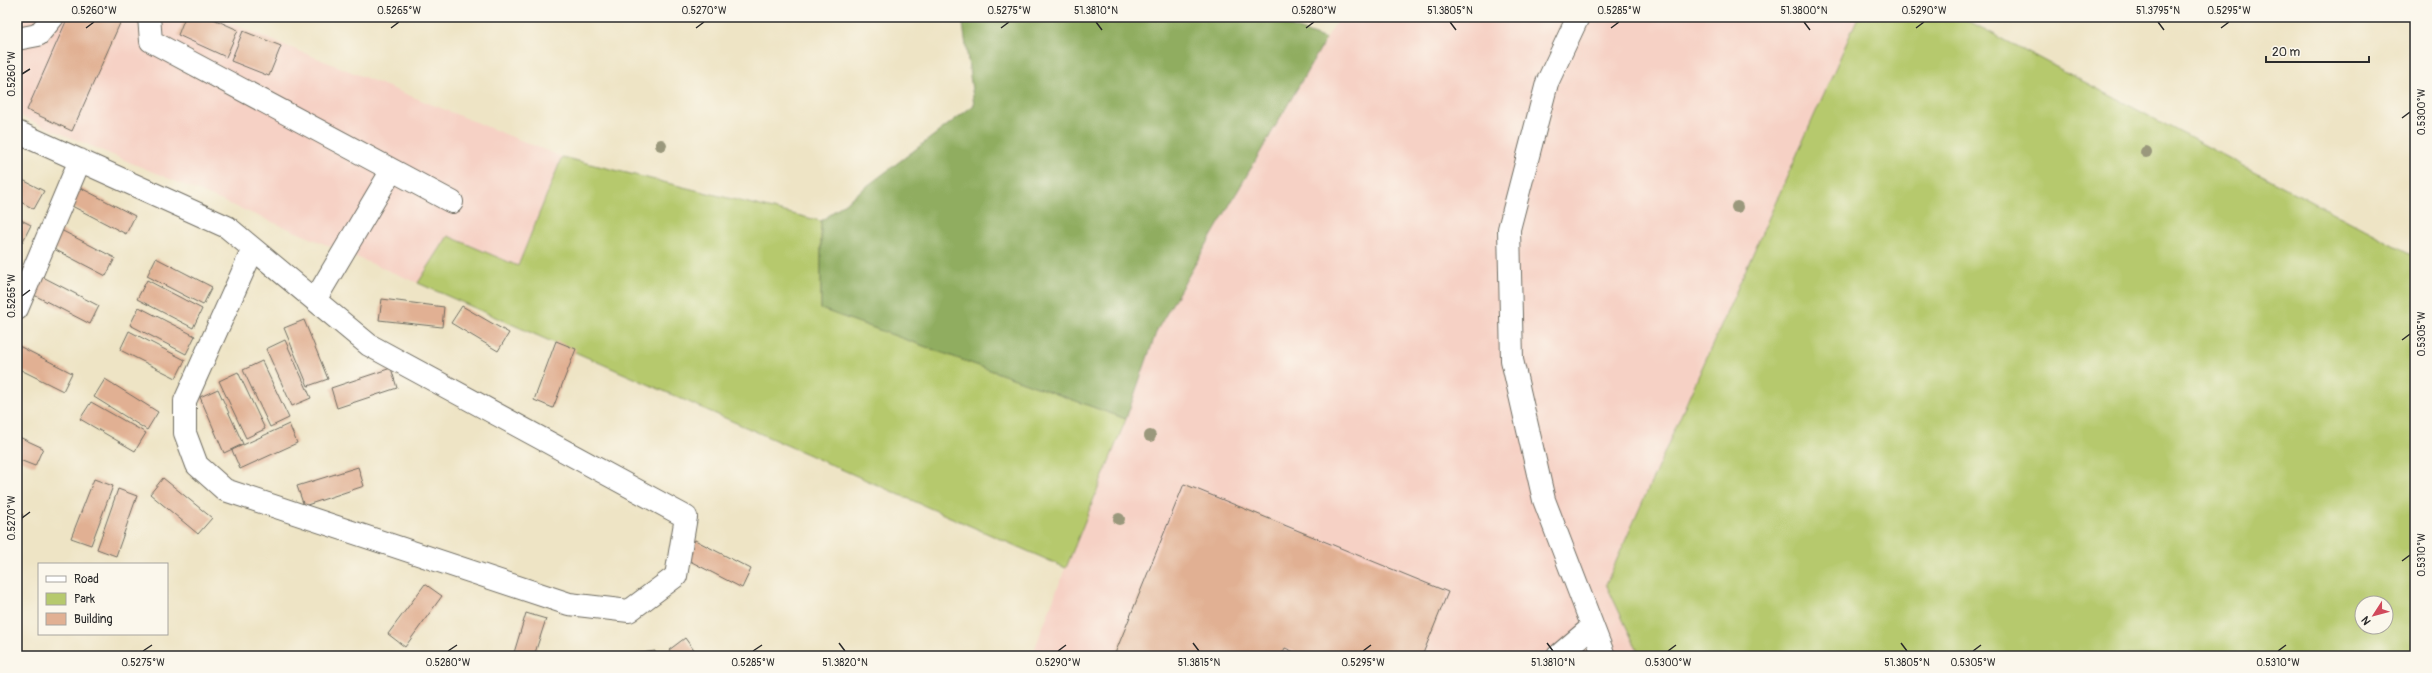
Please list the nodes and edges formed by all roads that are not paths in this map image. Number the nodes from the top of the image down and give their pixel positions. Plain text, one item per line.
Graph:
1 (53, 17) edge
2 (149, 17) edge
3 (1578, 17) edge
4 (17, 39) edge
5 (17, 132) edge
6 (80, 160) junction
7 (392, 170) junction
8 (452, 202) dead end
9 (253, 249) junction
10 (315, 300) junction
11 (17, 309) edge
12 (1592, 627) junction
13 (1558, 656) edge
14 (1604, 656) edge

1 - 4 lane
2 - 7 lane
3 - 12 lane
5 - 6 lane
6 - 9 lane
6 - 11 lane
7 - 8 lane
7 - 10 lane
9 - 10 lane
9 - 10 lane
12 - 13 lane
12 - 14 lane

